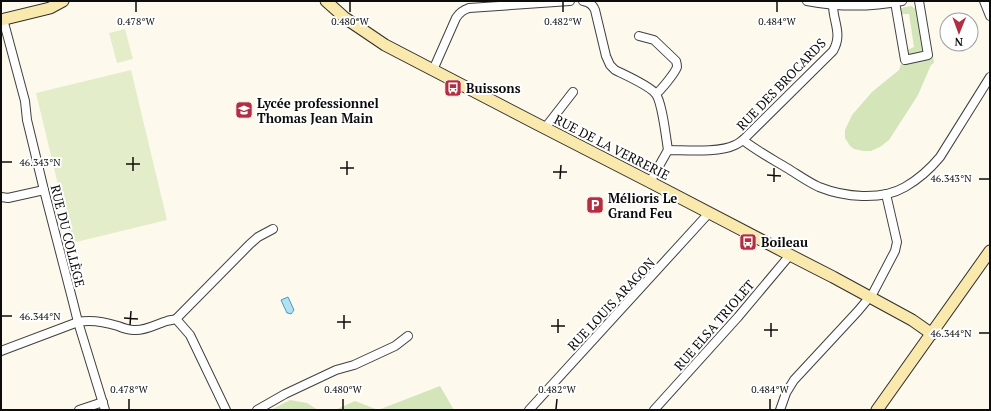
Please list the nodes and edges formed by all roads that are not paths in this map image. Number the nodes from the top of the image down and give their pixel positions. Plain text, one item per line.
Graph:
1 (63, 1) edge
2 (326, 1) edge
3 (570, 1) edge
4 (583, 1) edge
5 (807, 1) edge
6 (919, 1) edge
7 (984, 1) edge
8 (882, 2) edge
9 (898, 2) edge
10 (833, 5) junction
11 (990, 16) edge
12 (2, 20) edge
13 (639, 36) dead end
14 (433, 70) junction
15 (990, 77) edge
16 (573, 92) dead end
17 (656, 94) junction
18 (545, 128) junction
19 (743, 140) junction
20 (668, 150) junction
21 (650, 182) junction
22 (44, 190) junction
23 (886, 194) junction
24 (1, 197) edge
25 (709, 213) junction
26 (273, 229) dead end
27 (990, 251) edge
28 (790, 255) junction
29 (869, 297) junction
30 (176, 319) junction
31 (78, 322) junction
32 (932, 334) junction
33 (408, 336) dead end
34 (1, 351) edge
35 (104, 406) edge
36 (79, 410) edge
37 (226, 410) edge
38 (257, 410) edge
39 (529, 410) edge
40 (654, 410) edge
41 (780, 410) edge
42 (877, 410) edge

1 - 12 street
2 - 14 street, RUE DE LA VERRERIE
3 - 14 street
4 - 17 street
5 - 10 street
6 - 9 street
7 - 11 street
8 - 9 street
8 - 10 street
10 - 19 street, RUE DES BROCARDS
12 - 22 street, RUE DU COLLÈGE
13 - 17 street
14 - 18 street, RUE DE LA VERRERIE
15 - 23 street
16 - 18 street
17 - 20 street
18 - 21 street, RUE DE LA VERRERIE
19 - 20 street, RUE DES BROCARDS
19 - 23 street
20 - 21 street
21 - 25 street, RUE DE LA VERRERIE
22 - 24 street
22 - 31 street, RUE DU COLLÈGE
23 - 29 street
25 - 28 street, RUE DE LA VERRERIE
25 - 39 street, RUE LOUIS ARAGON
26 - 30 street
27 - 32 street
28 - 29 street, RUE DE LA VERRERIE
28 - 40 street, RUE ELSA TRIOLET
29 - 32 street, RUE DE LA VERRERIE
29 - 41 street
30 - 31 street
30 - 37 street
31 - 34 street
31 - 35 street, RUE DU COLLÈGE
32 - 42 street
33 - 38 street
35 - 36 street

